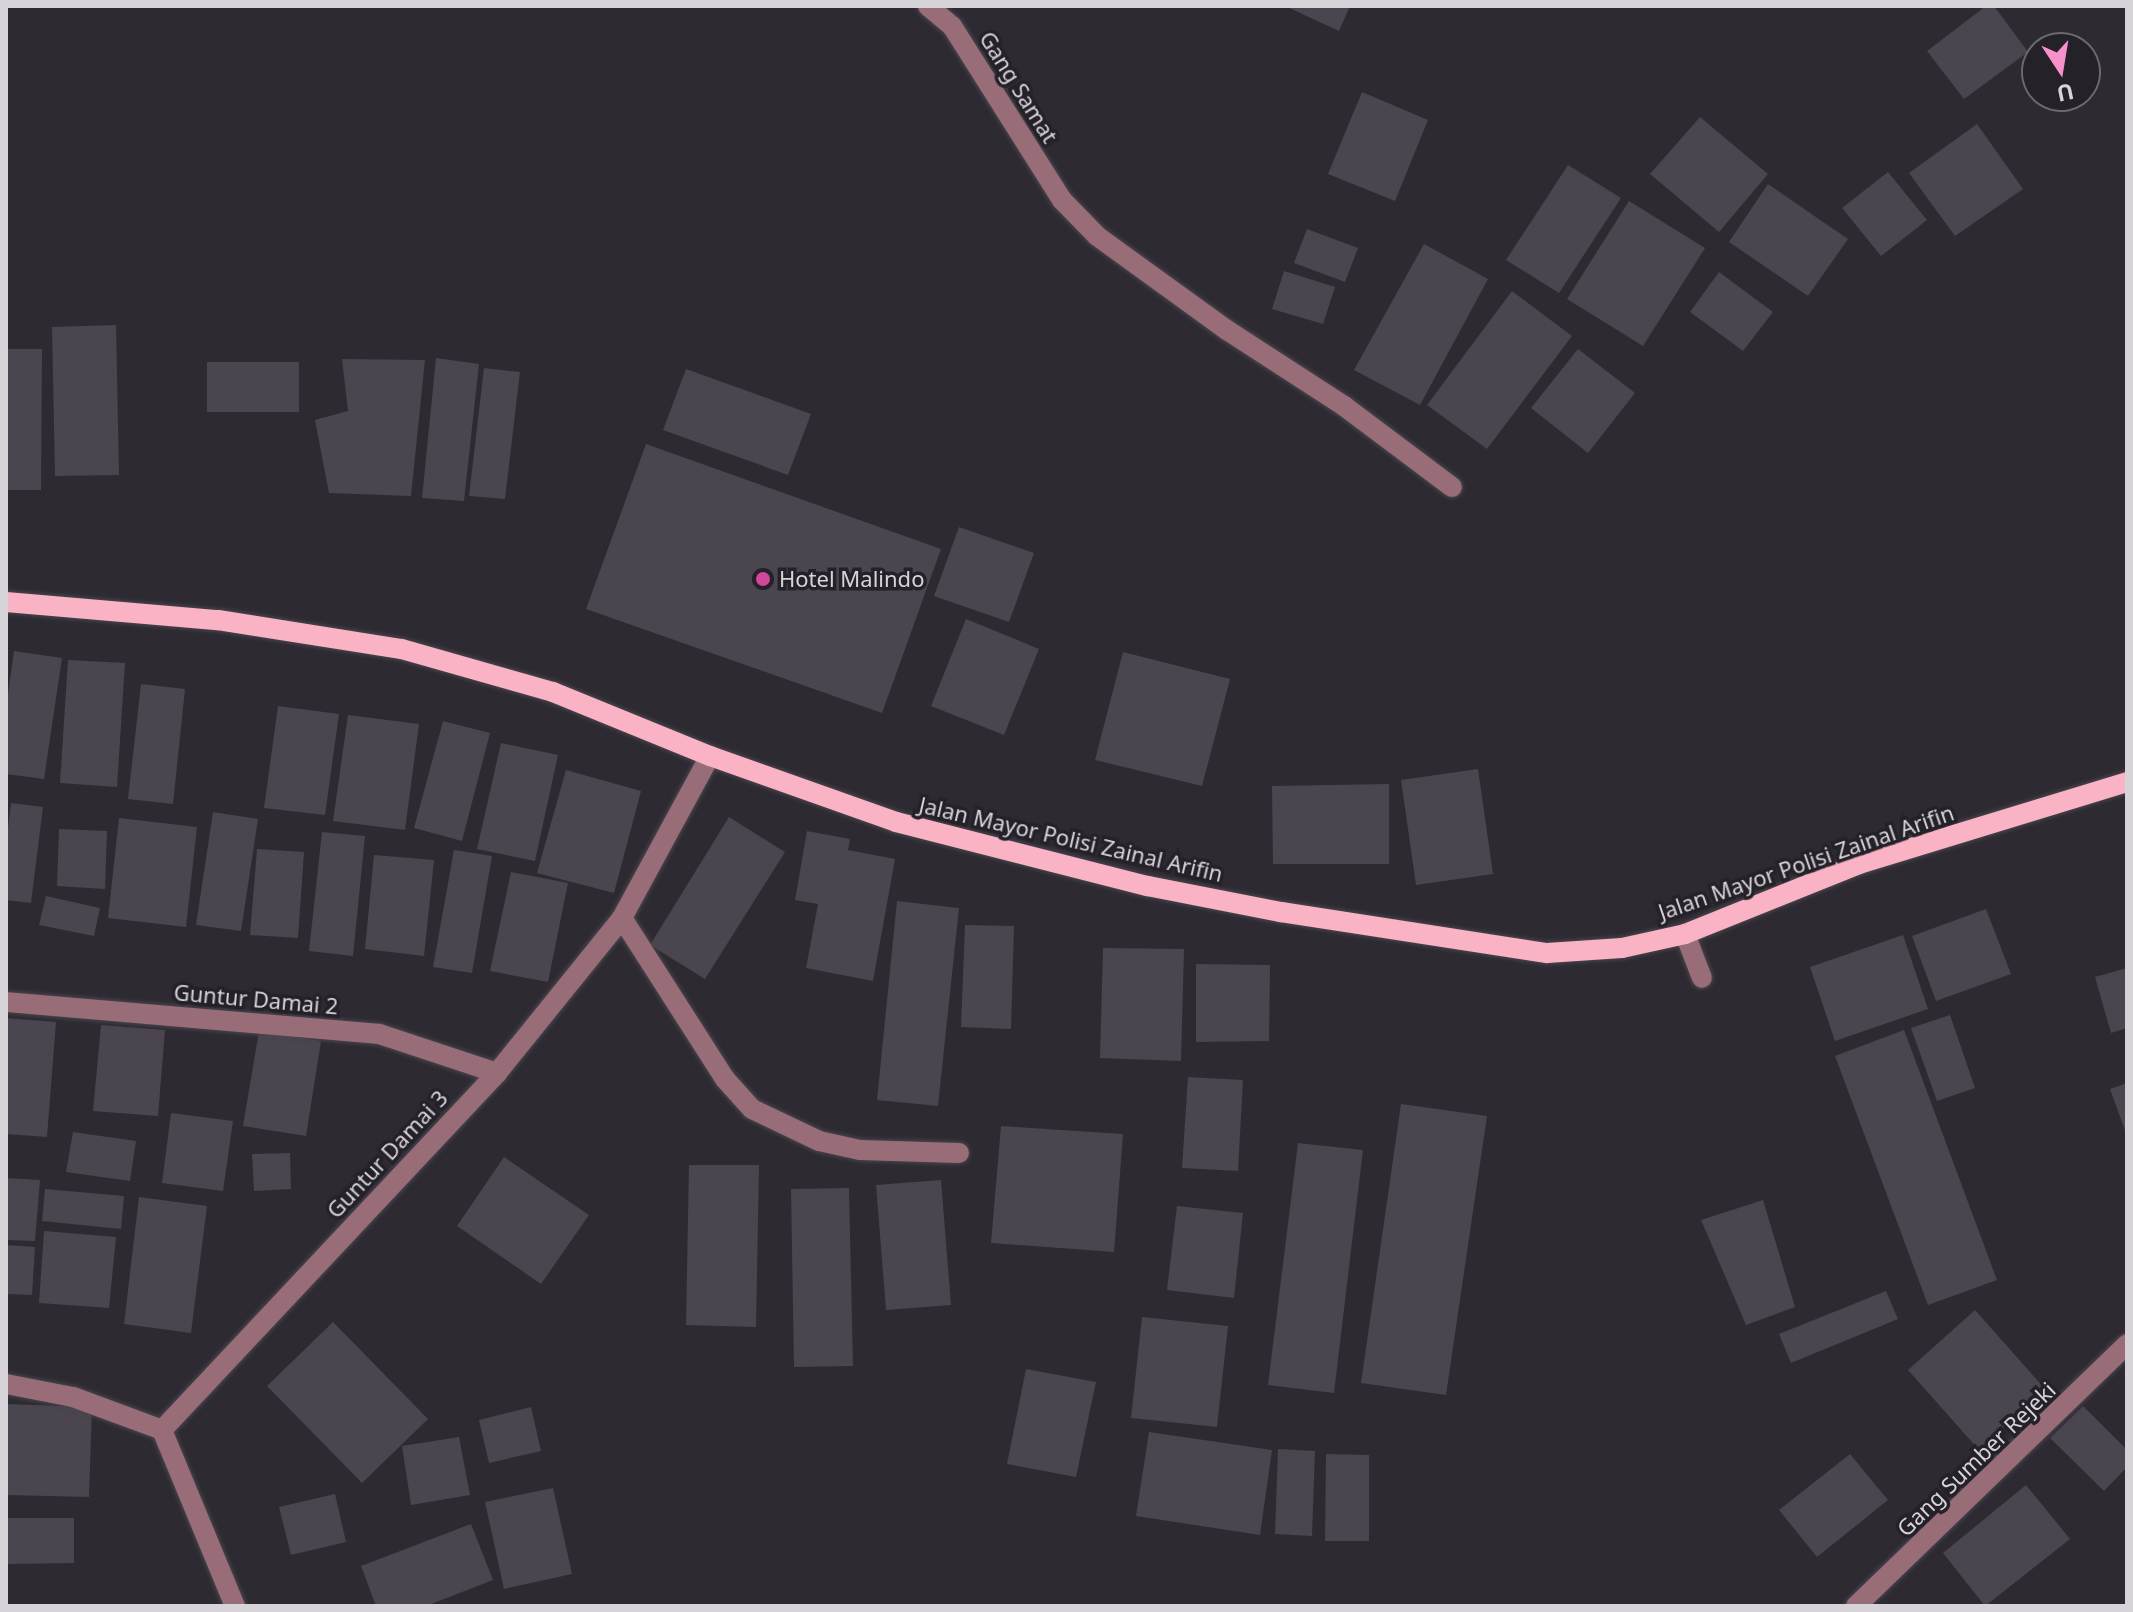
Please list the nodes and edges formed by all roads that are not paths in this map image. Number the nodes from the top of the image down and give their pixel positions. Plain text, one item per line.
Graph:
1 (928, 6) edge
2 (1452, 487) dead end
3 (6, 602) edge
4 (710, 756) junction
5 (2127, 782) edge
6 (622, 918) junction
7 (1685, 934) junction
8 (1702, 978) dead end
9 (6, 1002) edge
10 (497, 1073) junction
11 (959, 1153) dead end
12 (2127, 1344) edge
13 (6, 1384) edge
14 (162, 1430) junction
15 (235, 1606) edge
16 (1856, 1606) edge

1 - 2 street, Gang Samat
3 - 4 main road, Jalan Mayor Polisi Zainal Arifin
4 - 6 street, Guntur Damai 3
4 - 7 main road, Jalan Mayor Polisi Zainal Arifin
5 - 7 main road, Jalan Mayor Polisi Zainal Arifin
6 - 10 street, Guntur Damai 3
6 - 11 street
7 - 8 street
9 - 10 street, Guntur Damai 2
10 - 14 street, Guntur Damai 3
12 - 16 street, Gang Sumber Rejeki
13 - 14 street
14 - 15 street

